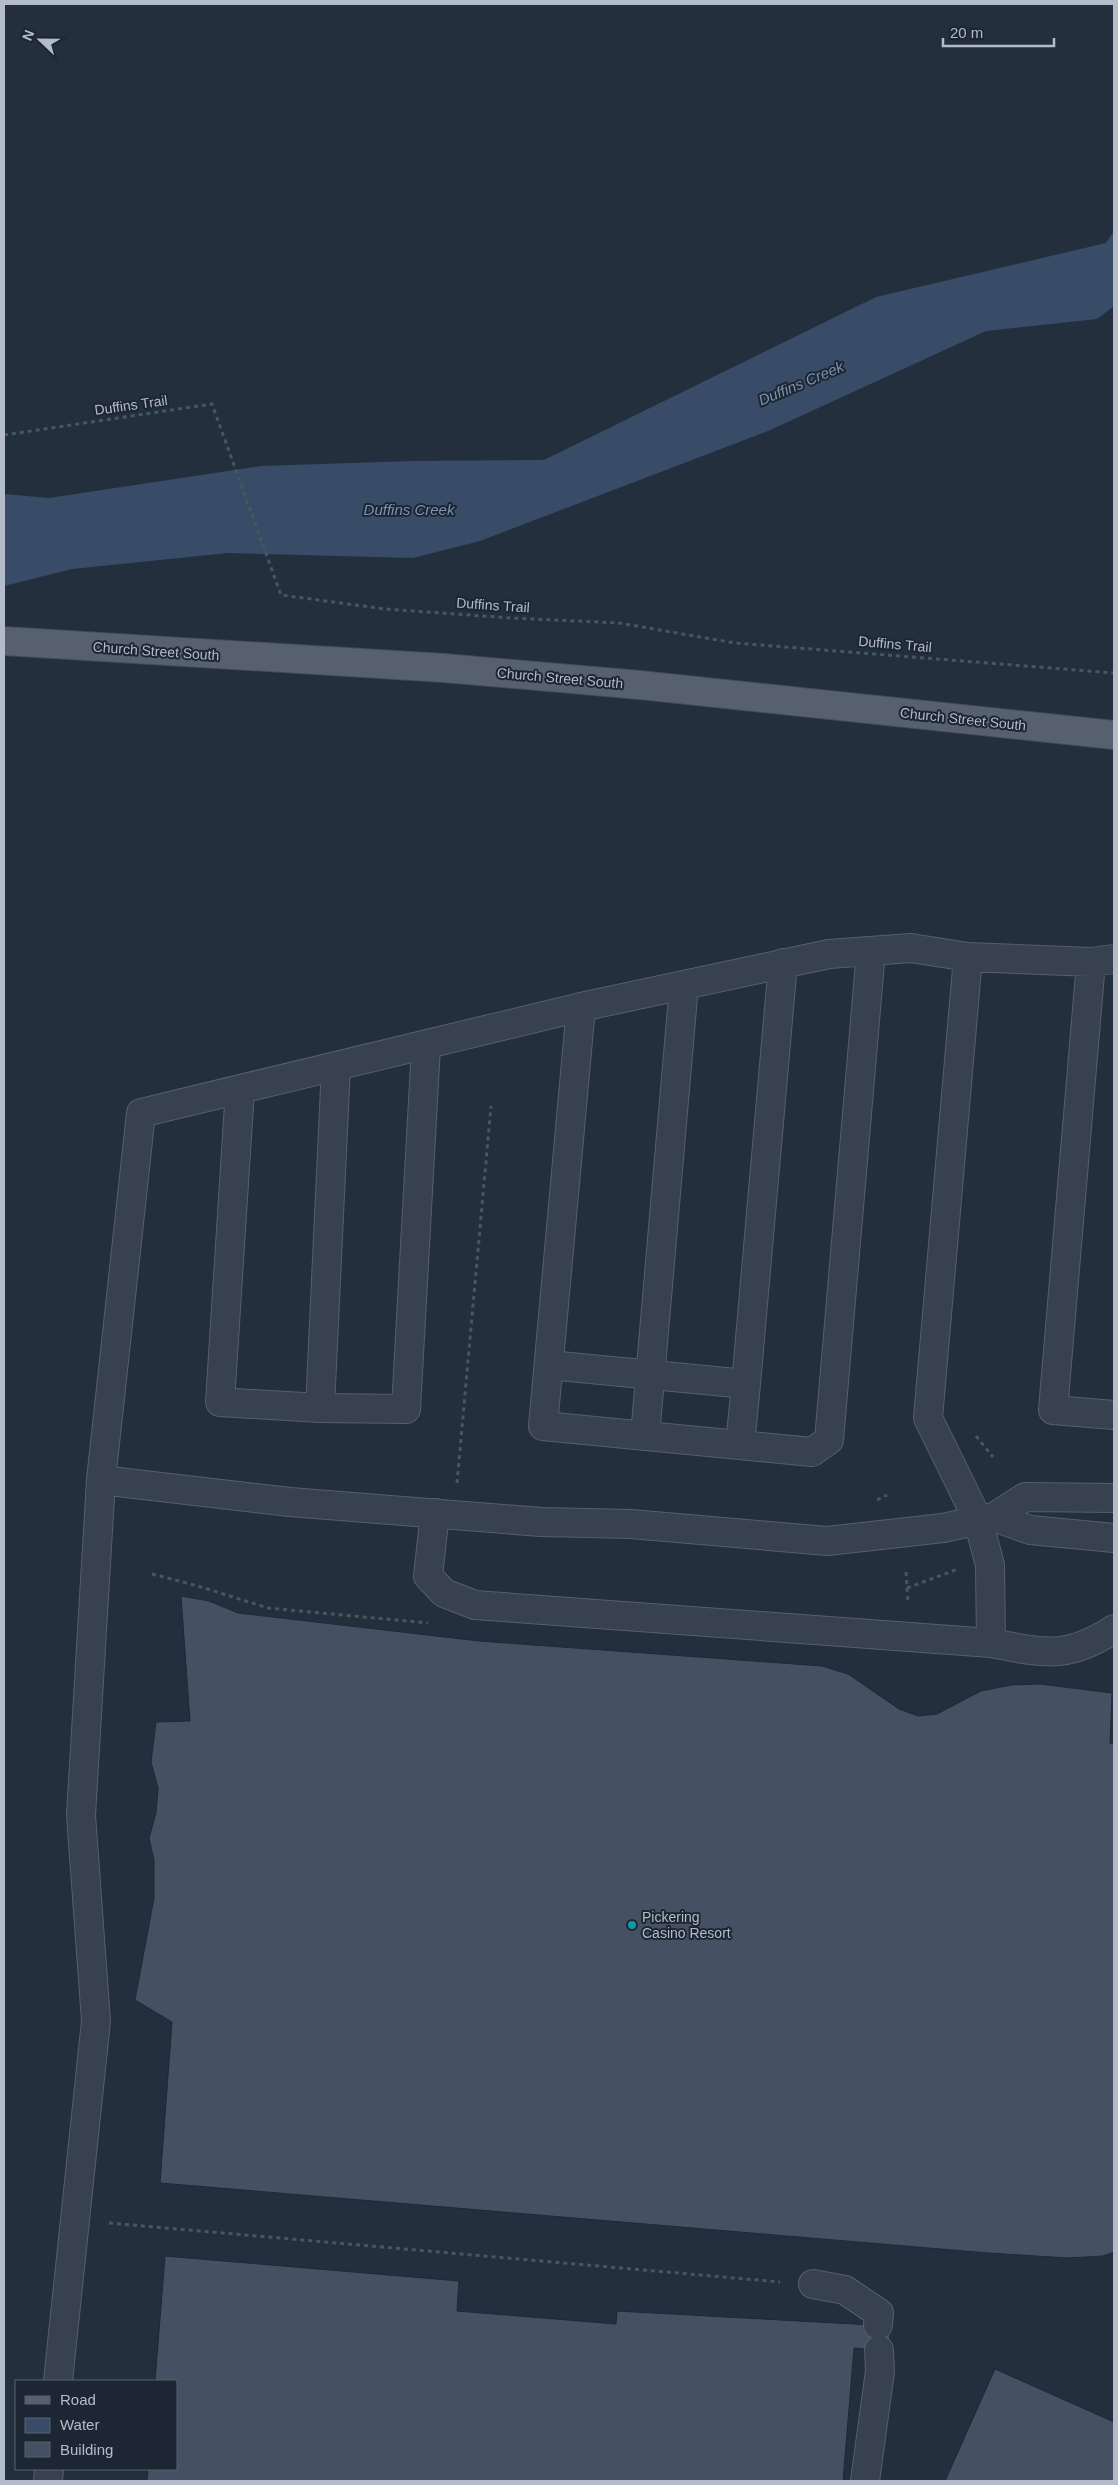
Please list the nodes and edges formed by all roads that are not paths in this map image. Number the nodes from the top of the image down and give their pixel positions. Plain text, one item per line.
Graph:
1 (4, 641) edge
2 (1114, 735) edge
3 (871, 951) junction
4 (968, 957) junction
5 (1102, 960) edge
6 (783, 963) junction
7 (684, 985) junction
8 (581, 1007) junction
9 (426, 1046) junction
10 (336, 1066) junction
11 (240, 1089) junction
12 (549, 1365) junction
13 (652, 1375) junction
14 (746, 1384) junction
15 (320, 1408) junction
16 (1114, 1414) edge
17 (645, 1436) junction
18 (740, 1445) junction
19 (101, 1480) junction
20 (1114, 1498) edge
21 (436, 1513) junction
22 (986, 1519) junction
23 (1114, 1538) edge
24 (1114, 1629) edge
25 (992, 1643) junction
26 (813, 2284) road end
27 (58, 2380) edge
28 (865, 2481) edge

1 - 2 main road, Church Street South
3 - 4 lane
3 - 6 lane
3 - 18 lane
4 - 5 lane
4 - 22 lane
5 - 16 lane
6 - 7 lane
6 - 14 lane
7 - 8 lane
7 - 13 lane
8 - 9 lane
8 - 12 lane
9 - 10 lane
9 - 15 lane
10 - 11 lane
10 - 15 lane
11 - 15 lane
11 - 19 lane
12 - 13 lane
12 - 17 lane
13 - 14 lane
13 - 17 lane
14 - 18 lane
17 - 18 lane
19 - 21 lane
19 - 27 lane
20 - 22 lane
21 - 22 lane
21 - 25 lane
22 - 23 lane
22 - 25 lane
24 - 25 lane
26 - 28 lane

